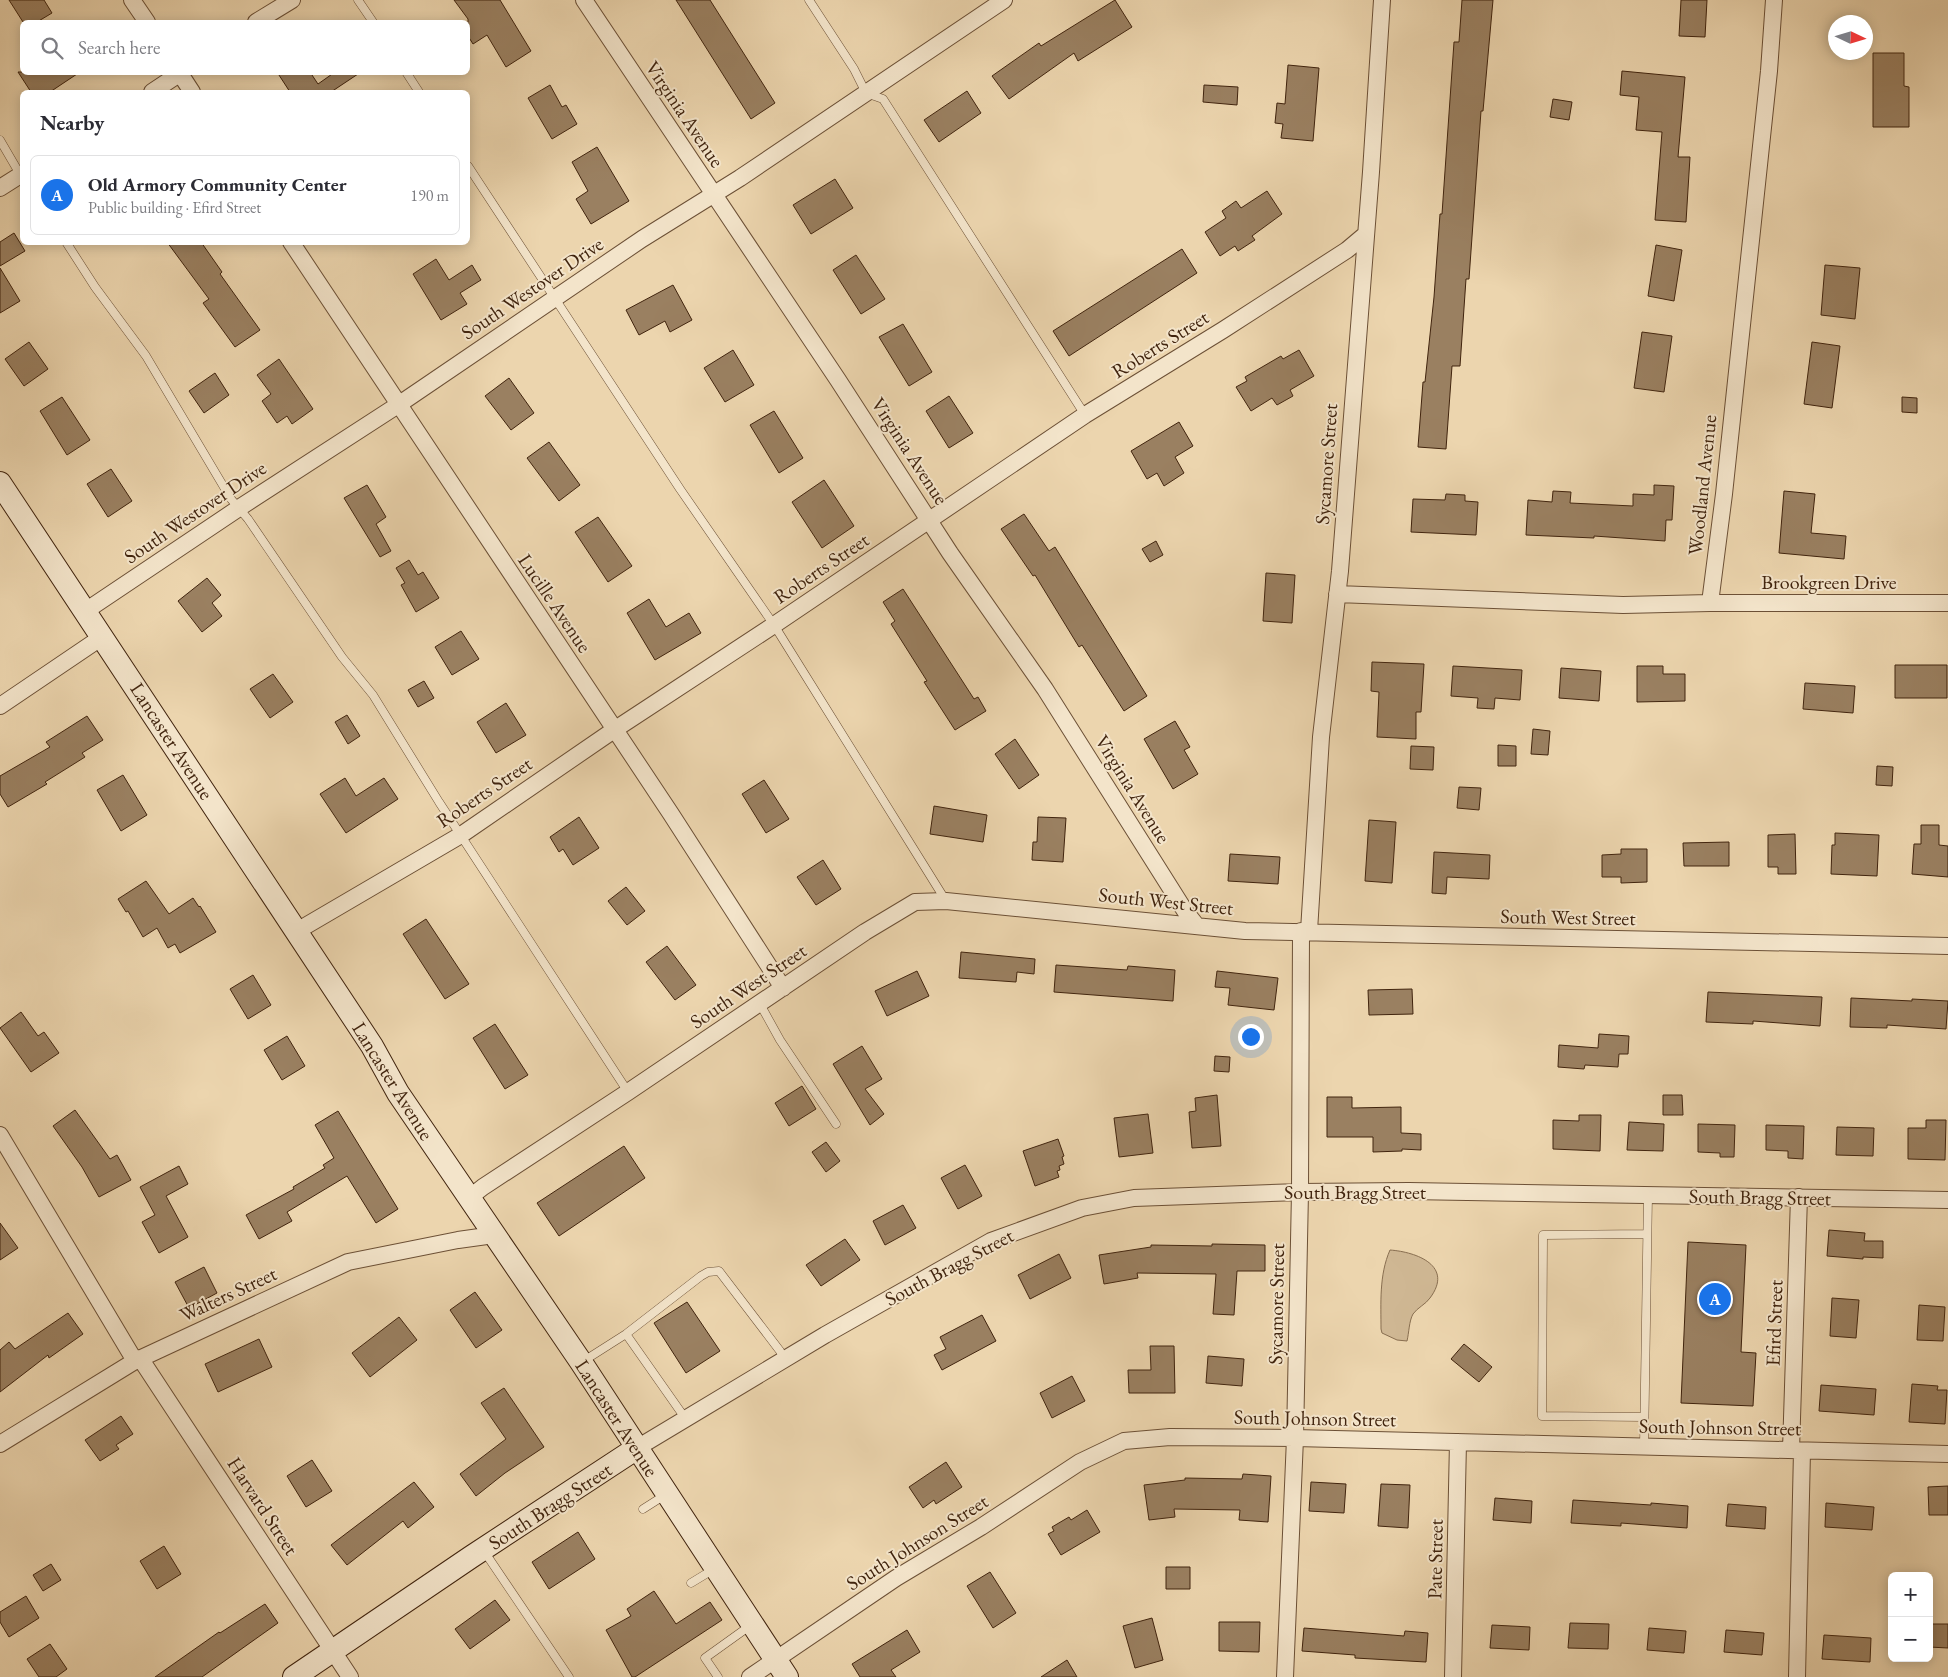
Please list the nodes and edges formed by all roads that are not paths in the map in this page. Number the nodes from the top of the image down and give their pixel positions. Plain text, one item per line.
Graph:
1 (132, 0) edge
2 (292, 0) edge
3 (358, 0) edge
4 (584, 0) edge
5 (809, 0) edge
6 (1004, 0) edge
7 (1382, 0) edge
8 (1774, 0) edge
9 (146, 20) edge
10 (259, 20) edge
11 (372, 20) edge
12 (177, 75) edge
13 (181, 75) edge
14 (408, 75) edge
15 (155, 90) edge
16 (191, 90) edge
17 (418, 90) edge
18 (866, 93) junction
19 (0, 140) edge
20 (470, 169) edge
21 (20, 172) edge
22 (20, 176) edge
23 (0, 188) edge
24 (713, 194) junction
25 (1366, 234) junction
26 (68, 245) edge
27 (293, 245) edge
28 (554, 298) junction
29 (398, 405) junction
30 (1085, 415) junction
31 (0, 483) edge
32 (239, 508) junction
33 (929, 520) junction
34 (1337, 594) junction
35 (1710, 603) junction
36 (1948, 603) edge
37 (84, 612) junction
38 (774, 625) junction
39 (102, 637) junction
40 (0, 706) edge
41 (614, 730) junction
42 (461, 834) junction
43 (946, 901) junction
44 (1197, 926) junction
45 (296, 931) junction
46 (1305, 931) junction
47 (1948, 946) edge
48 (783, 988) junction
49 (760, 1004) junction
50 (628, 1092) junction
51 (836, 1124) dead end
52 (0, 1135) edge
53 (1300, 1192) junction
54 (1648, 1195) junction
55 (469, 1198) junction
56 (1799, 1198) junction
57 (1948, 1200) edge
58 (1647, 1234) junction
59 (494, 1235) junction
60 (626, 1334) junction
61 (784, 1359) junction
62 (137, 1360) junction
63 (582, 1362) junction
64 (1644, 1417) junction
65 (685, 1418) junction
66 (1295, 1438) junction
67 (1458, 1442) junction
68 (0, 1444) edge
69 (1644, 1447) junction
70 (637, 1448) junction
71 (1796, 1450) junction
72 (1948, 1454) edge
73 (667, 1494) junction
74 (643, 1509) dead end
75 (483, 1550) junction
76 (715, 1568) junction
77 (691, 1583) dead end
78 (753, 1624) junction
79 (332, 1652) junction
80 (782, 1668) edge
81 (294, 1677) edge
82 (350, 1677) edge
83 (569, 1677) edge
84 (718, 1677) edge
85 (750, 1677) edge
86 (1285, 1677) edge
87 (1454, 1677) edge
88 (1797, 1677) edge

1 - 9 street
2 - 10 street
3 - 11 lane
4 - 24 street, Virginia Avenue
5 - 18 lane
6 - 18 street, South Westover Drive
7 - 25 street, Sycamore Street
8 - 35 street, Woodland Avenue
12 - 15 street
13 - 16 street
14 - 17 lane
18 - 24 street, South Westover Drive
18 - 30 lane
19 - 21 lane
20 - 28 lane
22 - 23 street
24 - 28 street, South Westover Drive
24 - 33 street, Virginia Avenue
25 - 30 street, Roberts Street
25 - 34 street, Sycamore Street
26 - 32 lane
27 - 29 street, Lucille Avenue
28 - 29 street, South Westover Drive
28 - 38 lane
29 - 32 street, South Westover Drive
29 - 41 street, Lucille Avenue
30 - 33 street, Roberts Street
31 - 37 main road, Lancaster Avenue
32 - 37 street, South Westover Drive
32 - 42 lane
33 - 38 street, Roberts Street
33 - 44 street, Virginia Avenue
34 - 35 street
34 - 46 street, Sycamore Street
35 - 36 street, Brookgreen Drive
37 - 39 main road, Lancaster Avenue
38 - 41 street, Roberts Street
38 - 43 lane
39 - 40 street
39 - 45 main road, Lancaster Avenue
41 - 42 street, Roberts Street
41 - 48 street, Lucille Avenue
42 - 45 street, Roberts Street
42 - 50 lane
43 - 44 street, South West Street
43 - 48 street, South West Street
44 - 46 street, South West Street
45 - 55 main road, Lancaster Avenue
46 - 47 street, South West Street
46 - 53 street, Sycamore Street
48 - 49 street, South West Street
49 - 50 street, South West Street
49 - 51 lane
50 - 55 street, South West Street
52 - 62 street, Harvard Street
53 - 54 street, South Bragg Street
53 - 61 street, South Bragg Street
53 - 66 street, Sycamore Street
54 - 56 street, South Bragg Street
54 - 58 lane
55 - 59 main road, Lancaster Avenue
56 - 57 street, South Bragg Street
56 - 71 street, Efird Street
58 - 64 lane
58 - 64 lane
59 - 62 street, Walters Street
59 - 63 main road, Lancaster Avenue
60 - 61 lane
60 - 63 lane
60 - 65 lane
61 - 65 street, South Bragg Street
62 - 68 street, Walters Street
62 - 79 street, Harvard Street
63 - 70 main road, Lancaster Avenue
64 - 69 lane
65 - 70 street, South Bragg Street
66 - 67 street, South Johnson Street
66 - 80 street, South Johnson Street
66 - 86 street, Sycamore Street
67 - 69 street, South Johnson Street
67 - 87 street, Pate Street
69 - 71 street, South Johnson Street
70 - 73 main road, Lancaster Avenue
70 - 75 main road, South Bragg Street
71 - 72 street, South Johnson Street
71 - 88 street, Efird Street
73 - 74 lane
73 - 76 main road, Lancaster Avenue
75 - 79 main road, South Bragg Street
75 - 83 lane
76 - 77 lane
76 - 78 main road, Lancaster Avenue
78 - 80 main road, Lancaster Avenue
78 - 84 lane
79 - 81 main road, South Bragg Street
79 - 82 street, Harvard Street
80 - 85 street, South Johnson Street

